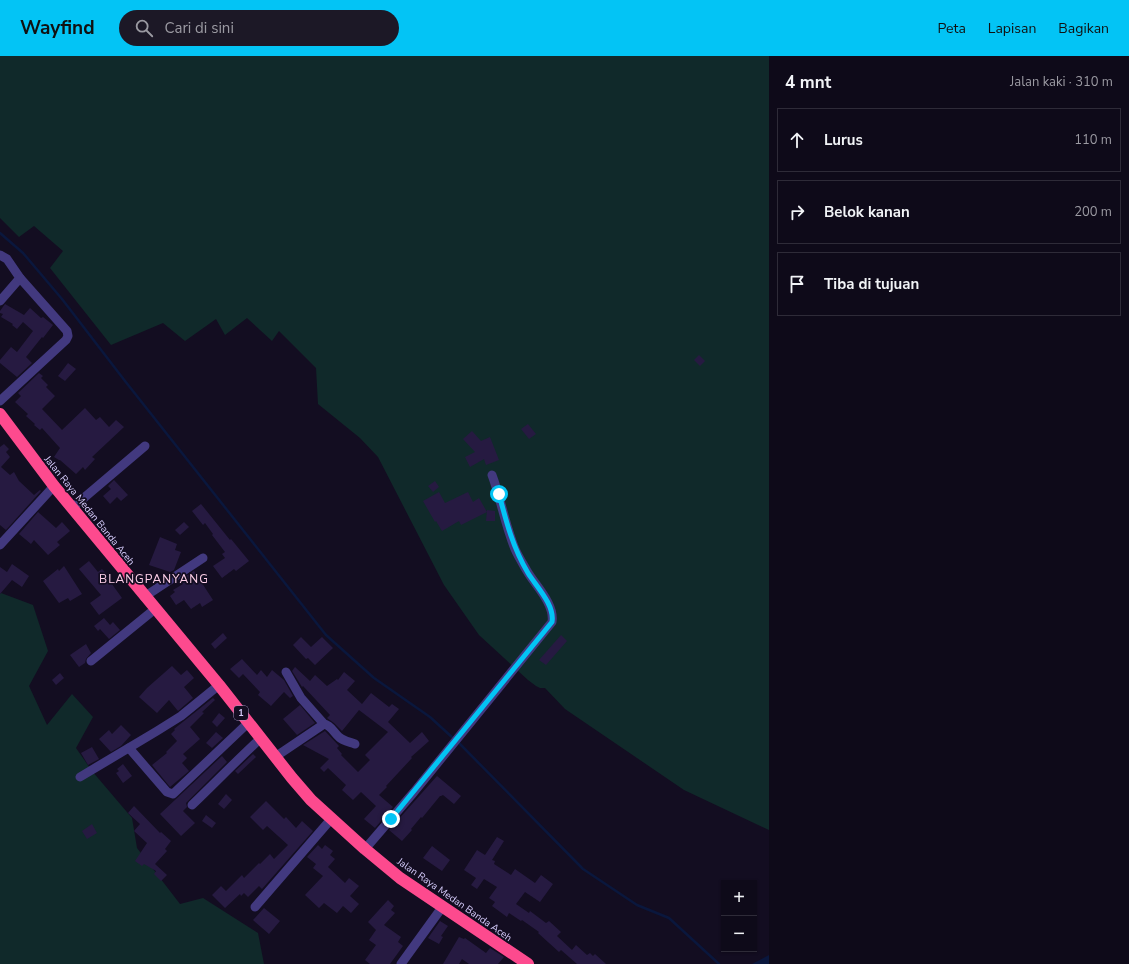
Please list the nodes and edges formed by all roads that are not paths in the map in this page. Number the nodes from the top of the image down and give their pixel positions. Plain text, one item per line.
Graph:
1 (0, 255) edge
2 (20, 278) junction
3 (0, 301) edge
4 (0, 401) edge
5 (0, 414) edge
6 (145, 446) dead end
7 (492, 476) dead end
8 (54, 486) junction
9 (72, 508) junction
10 (0, 545) edge
11 (203, 558) dead end
12 (144, 596) junction
13 (155, 609) junction
14 (91, 661) dead end
15 (286, 672) dead end
16 (219, 685) junction
17 (248, 722) junction
18 (324, 724) junction
19 (261, 738) junction
20 (355, 744) dead end
21 (130, 748) junction
22 (275, 756) junction
23 (80, 777) dead end
24 (192, 805) dead end
25 (332, 818) junction
26 (365, 848) junction
27 (443, 906) junction
28 (255, 908) dead end
29 (401, 964) edge
30 (528, 964) edge

1 - 2 street
2 - 3 street
2 - 4 street
5 - 8 highway, Jalan Raya Medan Banda Aceh / 1
6 - 9 street
7 - 26 street
8 - 9 highway, Jalan Raya Medan Banda Aceh / 1
8 - 10 street
9 - 12 highway, Jalan Raya Medan Banda Aceh / 1
11 - 12 street
12 - 13 highway, Jalan Raya Medan Banda Aceh / 1
13 - 14 street
13 - 16 highway, Jalan Raya Medan Banda Aceh / 1
15 - 18 street
16 - 17 highway, Jalan Raya Medan Banda Aceh / 1
16 - 21 street
17 - 19 highway, Jalan Raya Medan Banda Aceh / 1
17 - 21 street
18 - 20 street
18 - 22 street
19 - 22 highway, Jalan Raya Medan Banda Aceh / 1
19 - 24 street
21 - 23 street
22 - 25 highway, Jalan Raya Medan Banda Aceh / 1
25 - 26 highway, Jalan Raya Medan Banda Aceh / 1
25 - 28 street
26 - 27 highway, Jalan Raya Medan Banda Aceh / 1
27 - 29 street
27 - 30 highway, Jalan Raya Medan Banda Aceh / 1

